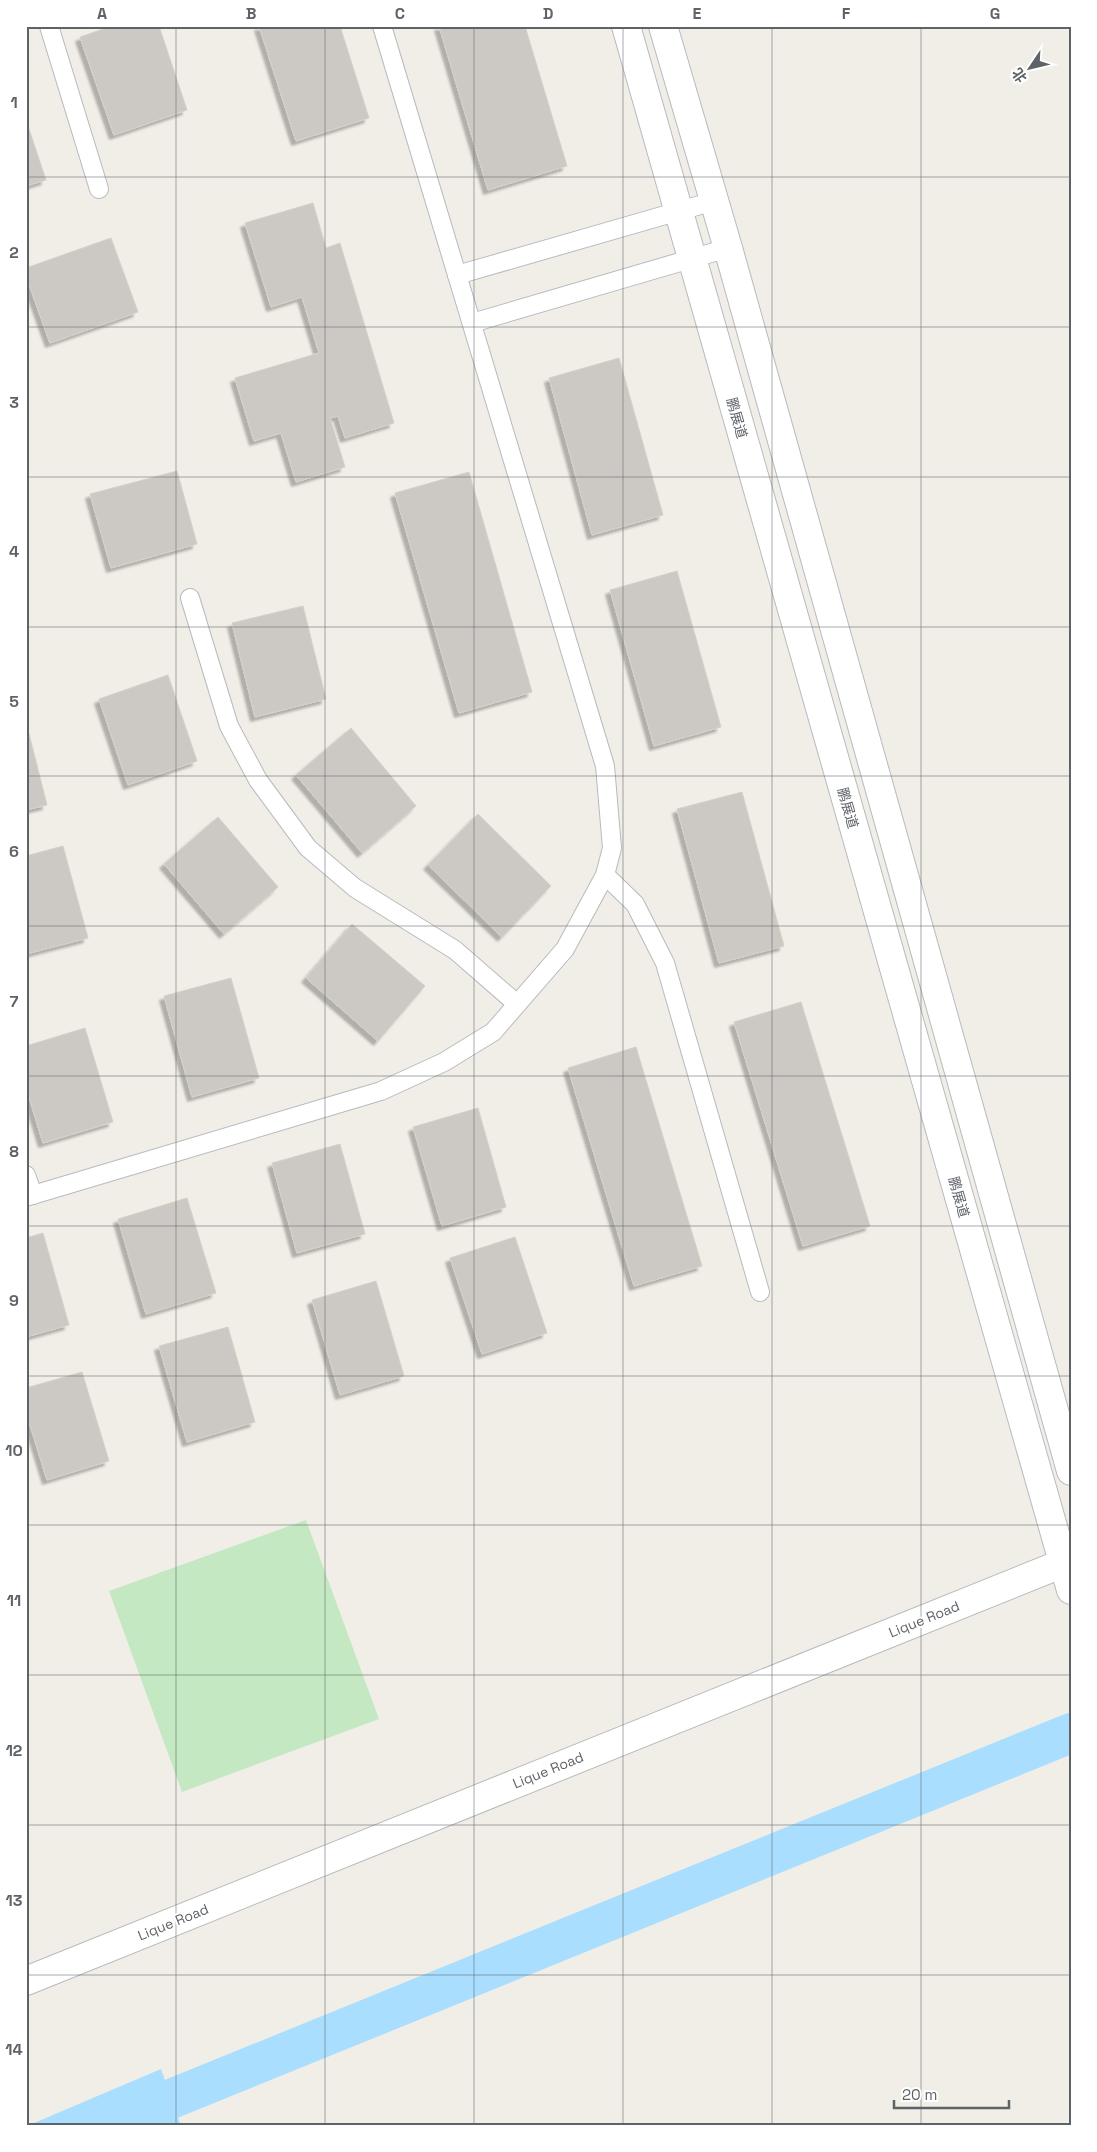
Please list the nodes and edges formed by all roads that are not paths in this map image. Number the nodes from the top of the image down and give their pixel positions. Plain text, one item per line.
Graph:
1 (49, 26) edge
2 (382, 26) edge
3 (626, 26) edge
4 (663, 26) edge
5 (99, 189) dead end
6 (714, 202) junction
7 (678, 212) junction
8 (728, 248) junction
9 (692, 258) junction
10 (457, 275) junction
11 (472, 323) junction
12 (190, 598) dead end
13 (605, 875) junction
14 (517, 1004) junction
15 (26, 1175) edge
16 (29, 1196) edge
17 (760, 1292) dead end
18 (1071, 1471) edge
19 (1067, 1562) edge
20 (1071, 1590) edge
21 (26, 1981) edge

1 - 5 lane
2 - 10 lane
3 - 7 street, 鹏展道
4 - 6 street
6 - 7 lane
6 - 8 street
7 - 9 street, 鹏展道
7 - 10 lane
8 - 9 lane
8 - 18 street
9 - 11 lane
9 - 19 street, 鹏展道
10 - 11 lane
11 - 13 lane
12 - 14 lane
13 - 14 lane
13 - 17 lane
14 - 16 lane
15 - 16 lane
19 - 20 street, 鹏展道
19 - 21 street, Lique Road

